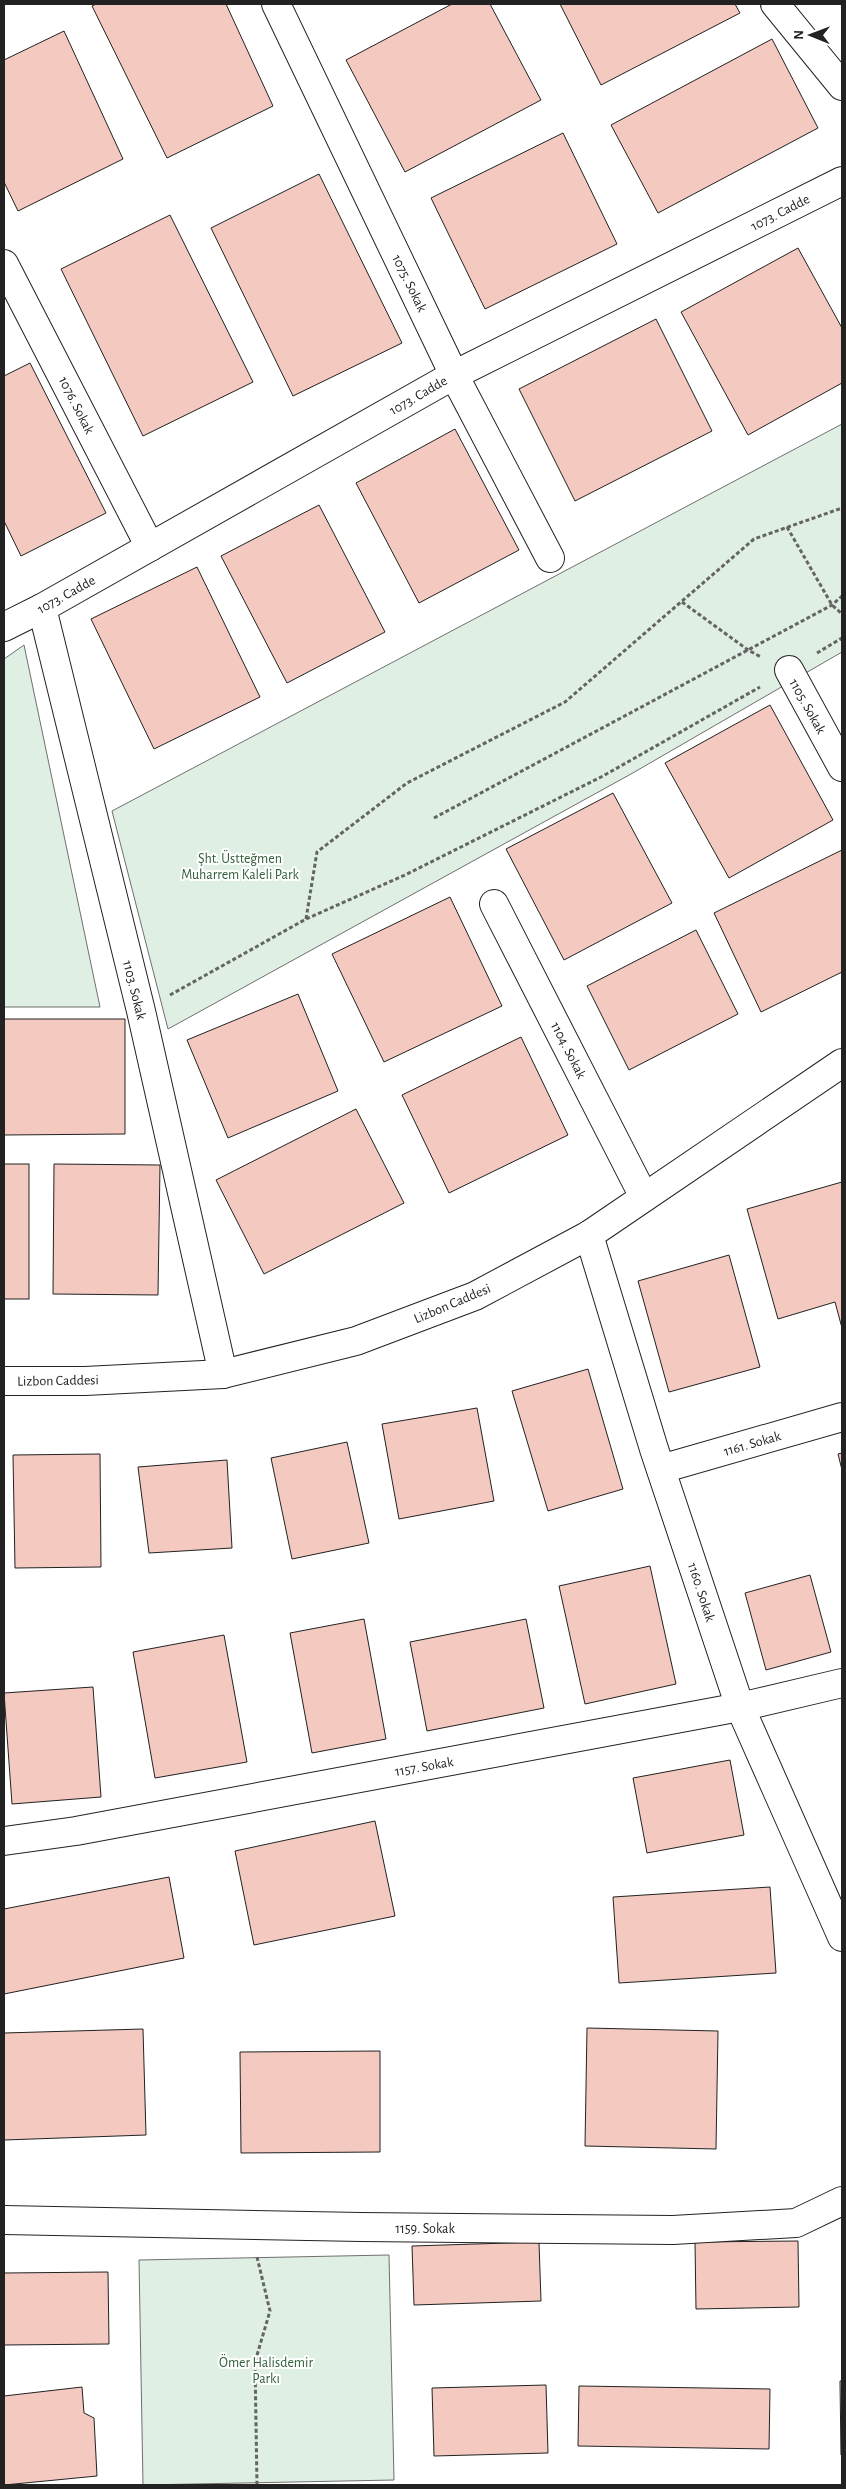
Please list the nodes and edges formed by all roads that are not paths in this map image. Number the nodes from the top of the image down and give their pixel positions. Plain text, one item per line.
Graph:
1 (276, 4) edge
2 (775, 4) edge
3 (842, 86) edge
4 (842, 181) edge
5 (4, 264) edge
6 (454, 375) junction
7 (150, 547) junction
8 (550, 558) dead end
9 (42, 608) junction
10 (4, 627) edge
11 (789, 670) road end
12 (842, 767) edge
13 (494, 904) dead end
14 (842, 1063) edge
15 (644, 1197) junction
16 (589, 1235) junction
17 (223, 1374) junction
18 (4, 1381) edge
19 (842, 1417) edge
20 (661, 1469) junction
21 (842, 1683) edge
22 (740, 1708) junction
23 (4, 1841) edge
24 (842, 1937) edge
25 (842, 2201) edge
26 (4, 2220) edge

1 - 6 street, 1075. Sokak
2 - 3 street
4 - 6 street, 1073. Cadde
5 - 7 street, 1076. Sokak
6 - 7 street, 1073. Cadde
6 - 8 street, 1075. Sokak
7 - 9 street, 1073. Cadde
9 - 10 street, 1073. Cadde
9 - 17 street, 1103. Sokak
11 - 12 street, 1105. Sokak
13 - 15 street, 1104. Sokak
14 - 15 street, Lizbon Caddesi
15 - 16 street, Lizbon Caddesi
16 - 17 street, Lizbon Caddesi
16 - 20 street, 1160. Sokak
17 - 18 street, Lizbon Caddesi
19 - 20 street, 1161. Sokak
20 - 22 street, 1160. Sokak
21 - 22 street, 1157. Sokak
22 - 23 street, 1157. Sokak
22 - 24 street, 1160. Sokak
25 - 26 street, 1159. Sokak

